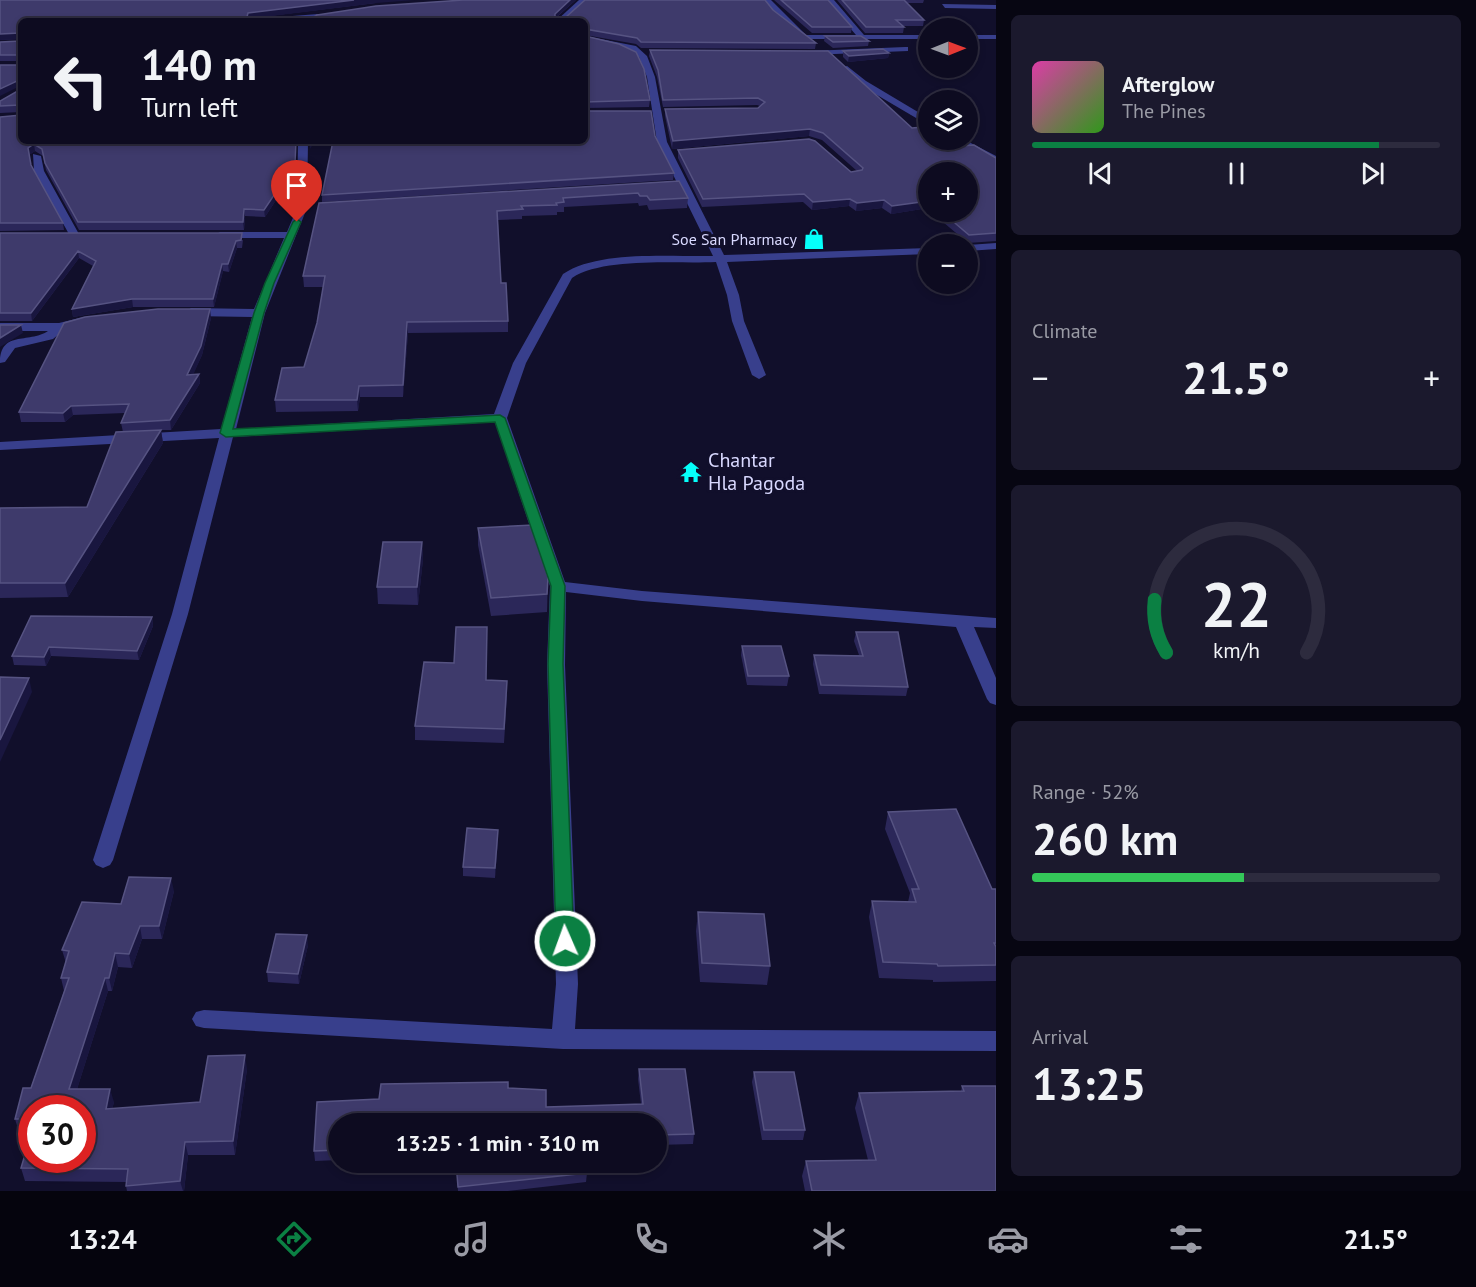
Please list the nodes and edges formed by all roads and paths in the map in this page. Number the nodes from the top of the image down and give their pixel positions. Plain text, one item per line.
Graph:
1 (583, 0) edge
2 (767, 0) edge
3 (830, 0) edge
4 (945, 6) dead end
5 (996, 8) edge
6 (324, 15) edge
7 (314, 18) edge
8 (563, 18) edge
9 (807, 37) junction
10 (862, 37) junction
11 (918, 37) edge
12 (978, 37) edge
13 (996, 37) edge
14 (588, 39) edge
15 (905, 49) dead end
16 (830, 53) junction
17 (796, 54) edge
18 (661, 111) junction
19 (644, 112) edge
20 (918, 116) edge
21 (303, 144) edge
22 (978, 150) edge
23 (679, 153) edge
24 (667, 154) junction
25 (36, 156) edge
26 (996, 160) edge
27 (212, 235) edge
28 (292, 235) junction
29 (75, 236) edge
30 (996, 246) edge
31 (978, 247) edge
32 (918, 252) edge
33 (720, 258) junction
34 (177, 312) edge
35 (259, 313) junction
36 (94, 319) edge
37 (0, 327) edge
38 (60, 327) junction
39 (0, 360) edge
40 (759, 375) dead end
41 (500, 418) junction
42 (226, 433) junction
43 (0, 446) edge
44 (558, 586) junction
45 (963, 622) junction
46 (996, 622) edge
47 (996, 699) edge
48 (103, 860) dead end
49 (204, 1019) dead end
50 (563, 1039) junction
51 (996, 1041) edge

1 - 8 street
2 - 9 street
3 - 10 street
4 - 5 street
6 - 7 street
9 - 10 street
9 - 16 street
10 - 11 street
12 - 13 street
14 - 18 street
15 - 16 street
16 - 17 street
16 - 20 street
18 - 19 street
18 - 24 street
21 - 28 street
22 - 26 street
23 - 24 street
24 - 33 street
25 - 29 street
27 - 28 street
28 - 35 street
30 - 31 street
32 - 33 street
33 - 40 street
33 - 41 street
34 - 35 street
35 - 42 street
36 - 38 street
37 - 38 street
38 - 39 street
41 - 42 street
41 - 44 street
42 - 43 street
42 - 48 street
44 - 45 street
44 - 50 street
45 - 46 street
45 - 47 street
49 - 50 street
50 - 51 street

